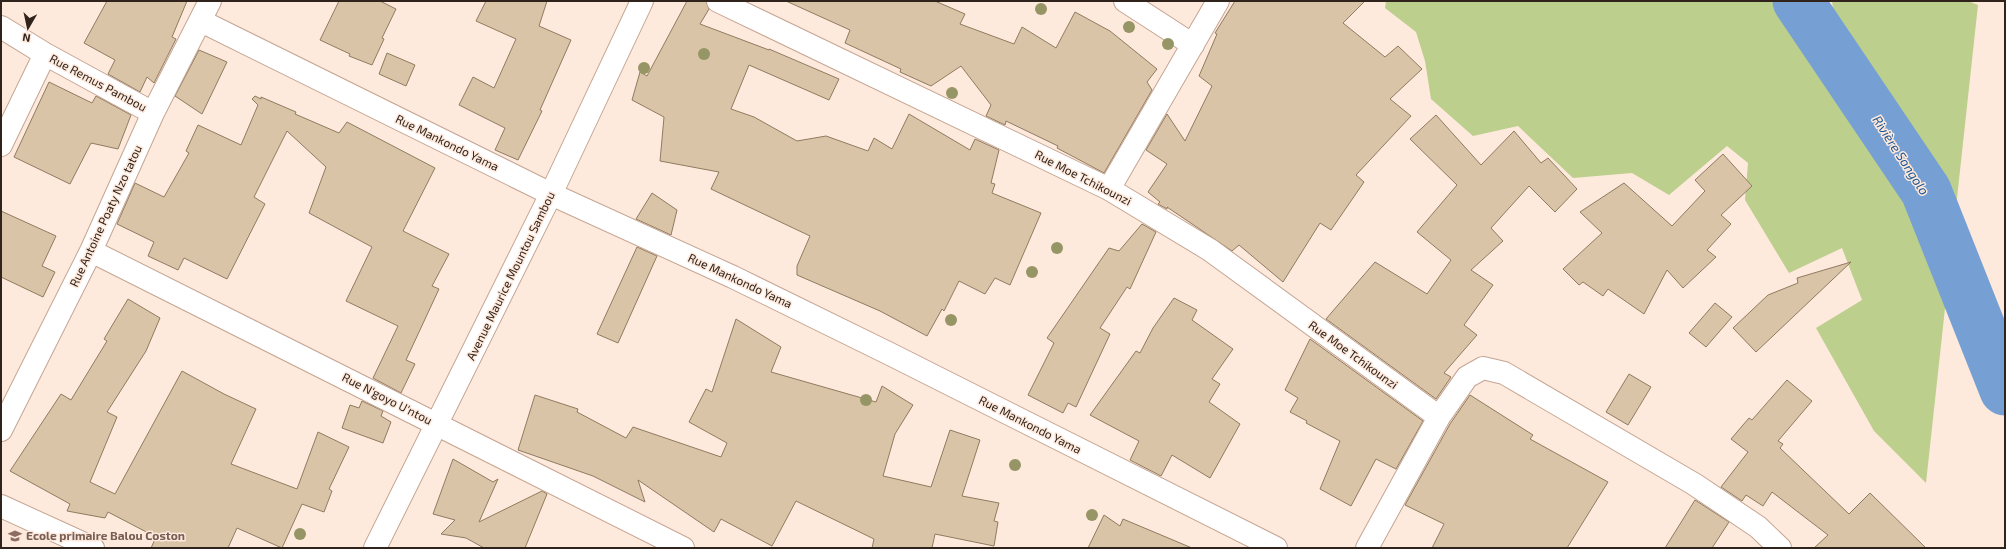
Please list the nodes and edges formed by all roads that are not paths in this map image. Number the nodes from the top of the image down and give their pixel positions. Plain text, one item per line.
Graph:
1 (210, 1) edge
2 (642, 1) edge
3 (718, 1) edge
4 (1125, 1) edge
5 (1218, 1) edge
6 (200, 21) junction
7 (1, 28) edge
8 (1193, 45) junction
9 (45, 54) junction
10 (153, 113) junction
11 (1, 145) edge
12 (1109, 189) junction
13 (551, 194) junction
14 (91, 251) junction
15 (1439, 417) junction
16 (437, 424) junction
17 (2, 427) edge
18 (1, 506) edge
19 (92, 548) edge
20 (375, 548) edge
21 (683, 548) edge
22 (1276, 548) edge
23 (1367, 548) edge
24 (1780, 548) edge

1 - 6 street, Rue Antoine Poaty Nzo tatou
2 - 13 street, Avenue Maurice Mountou Sambou
3 - 12 street, Rue Moe Tchikounzi
4 - 8 street
5 - 8 street
6 - 10 street, Rue Antoine Poaty Nzo tatou
6 - 13 street, Rue Mankondo Yama
7 - 9 street, Rue Remus Pambou
8 - 12 street
9 - 10 street, Rue Remus Pambou
9 - 11 street
10 - 14 street, Rue Antoine Poaty Nzo tatou
12 - 15 street, Rue Moe Tchikounzi
13 - 16 street, Avenue Maurice Mountou Sambou
13 - 22 street, Rue Mankondo Yama
14 - 16 street, Rue N'goyo U'ntou
14 - 17 street, Rue Antoine Poaty Nzo tatou
15 - 23 street
15 - 24 street
16 - 20 street, Avenue Maurice Mountou Sambou
16 - 21 street, Rue N'goyo U'ntou
18 - 19 street

